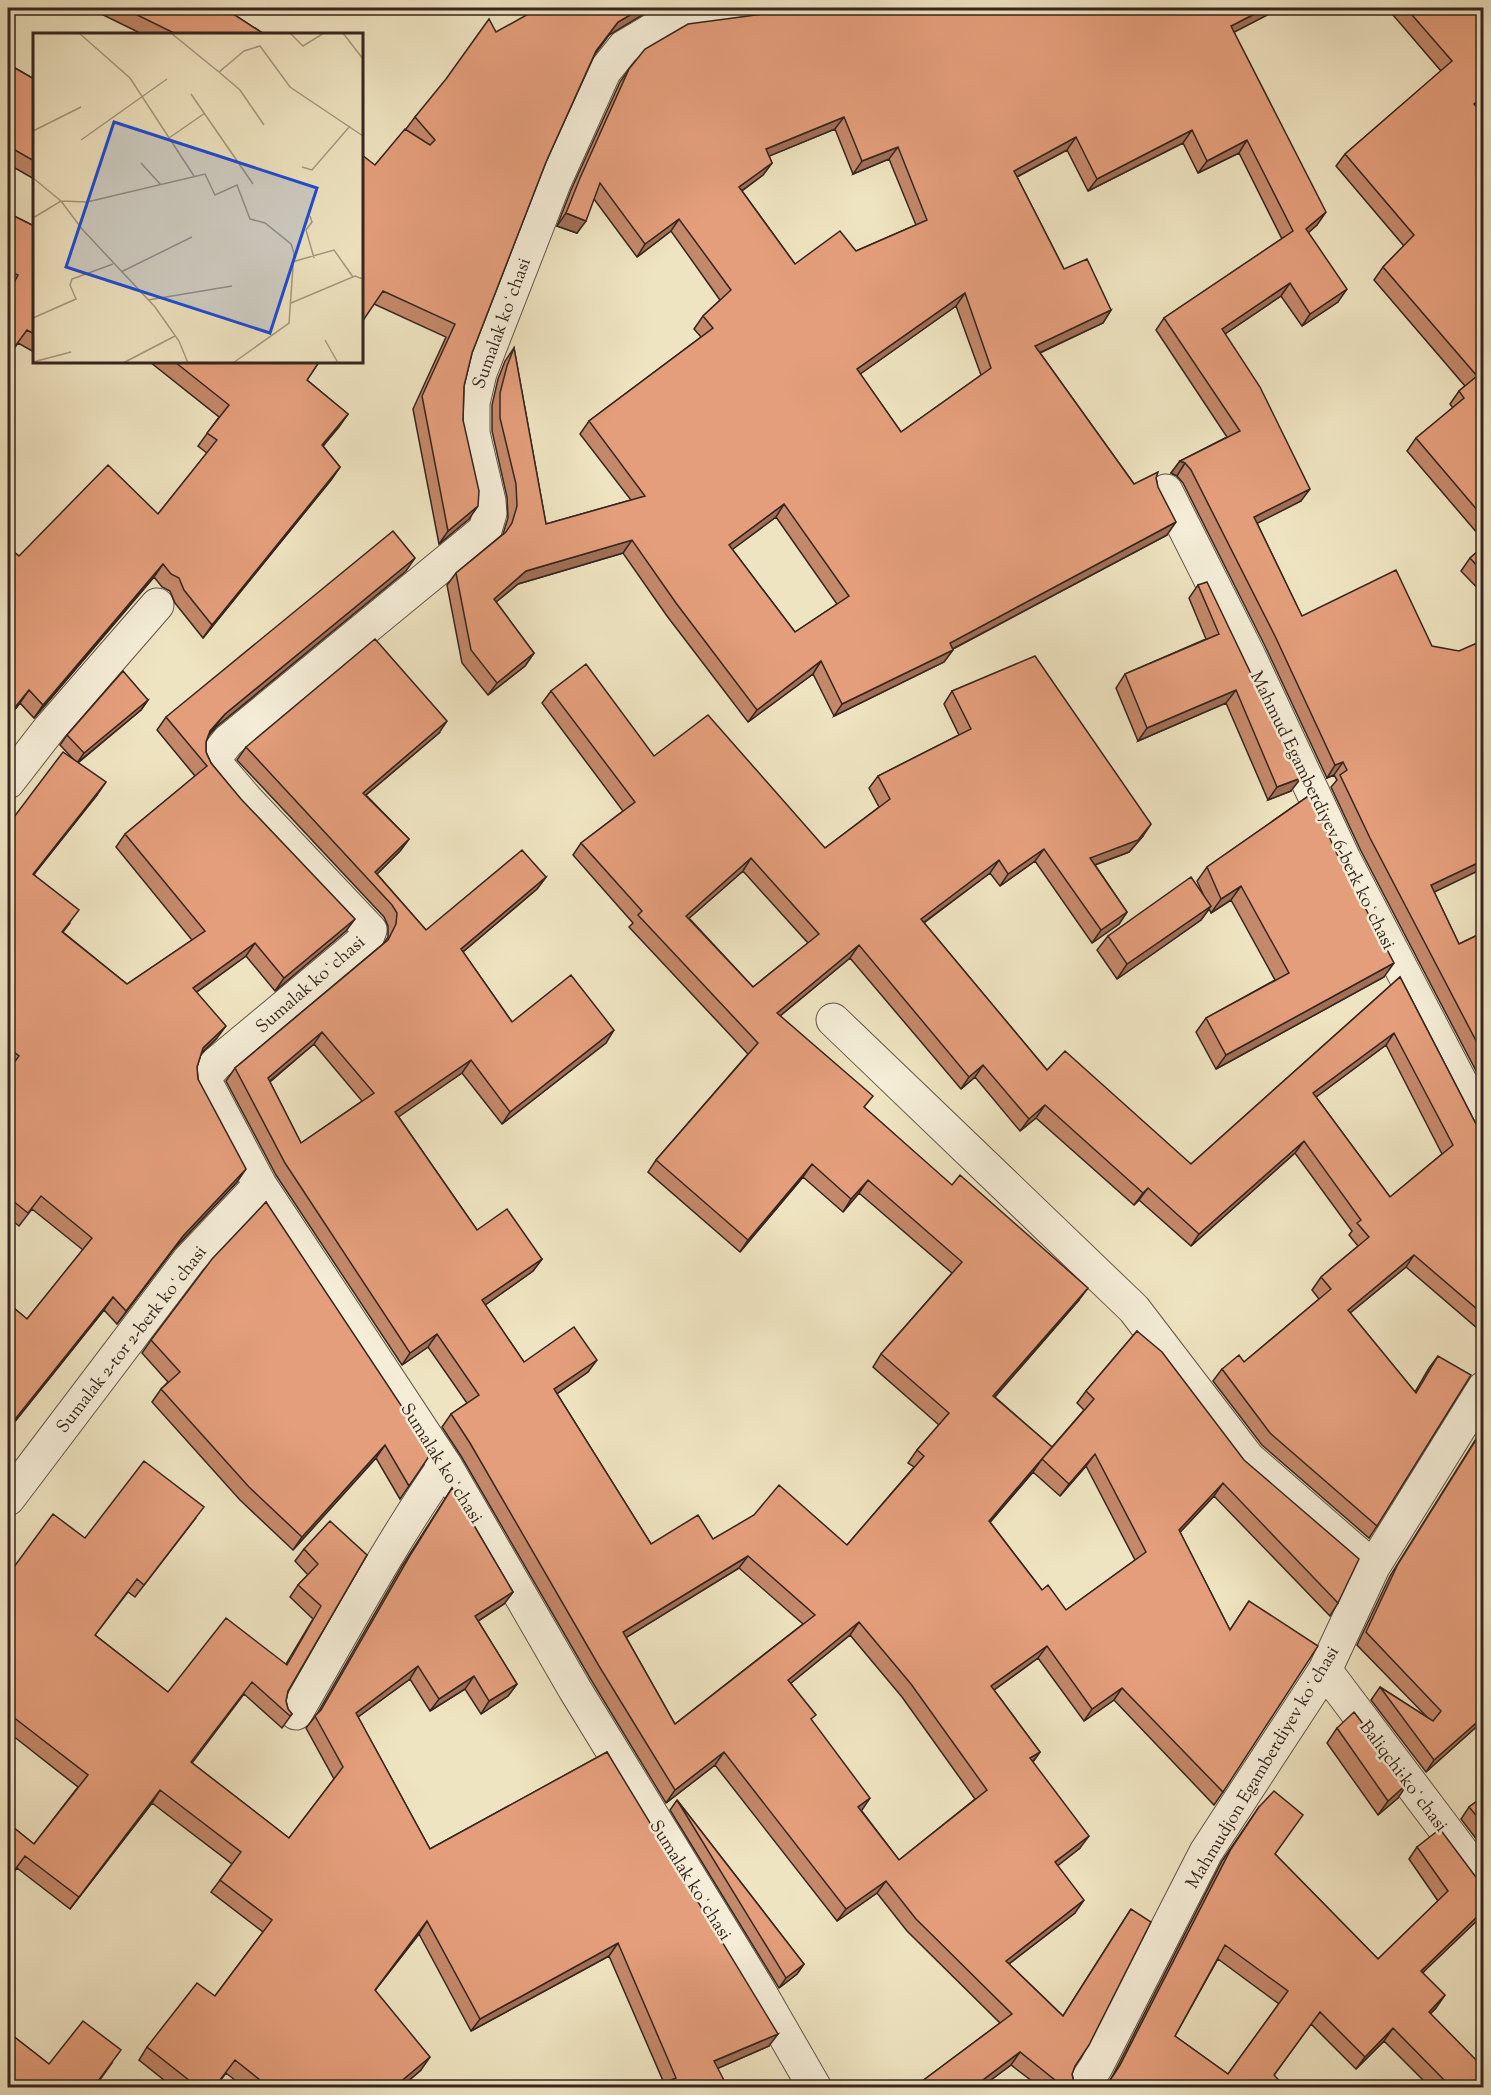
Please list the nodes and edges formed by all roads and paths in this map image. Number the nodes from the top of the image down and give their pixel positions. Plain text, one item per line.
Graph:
1 (752, 8) edge
2 (1166, 491) dead end
3 (157, 605) dead end
4 (8, 782) edge
5 (833, 1020) dead end
6 (1484, 1127) edge
7 (260, 1185) junction
8 (1484, 1388) edge
9 (445, 1465) junction
10 (8, 1499) edge
11 (1373, 1567) junction
12 (1325, 1670) junction
13 (296, 1713) dead end
14 (1484, 1881) edge
15 (815, 2088) edge
16 (1082, 2088) edge

1 - 7 street, Sumalak koʻchasi
2 - 6 street, Mahmud Egamberdiyev 6-berk koʻchasi
3 - 4 street
5 - 11 street
7 - 9 street, Sumalak koʻchasi
7 - 10 street, Sumalak 2-tor 2-berk koʻchasi
8 - 11 street, Mahmudjon Egamberdiyev koʻchasi
9 - 13 street
9 - 15 street, Sumalak koʻchasi
11 - 12 street, Mahmudjon Egamberdiyev koʻchasi
12 - 14 street, Baliqchi koʻchasi
12 - 16 street, Mahmudjon Egamberdiyev koʻchasi

